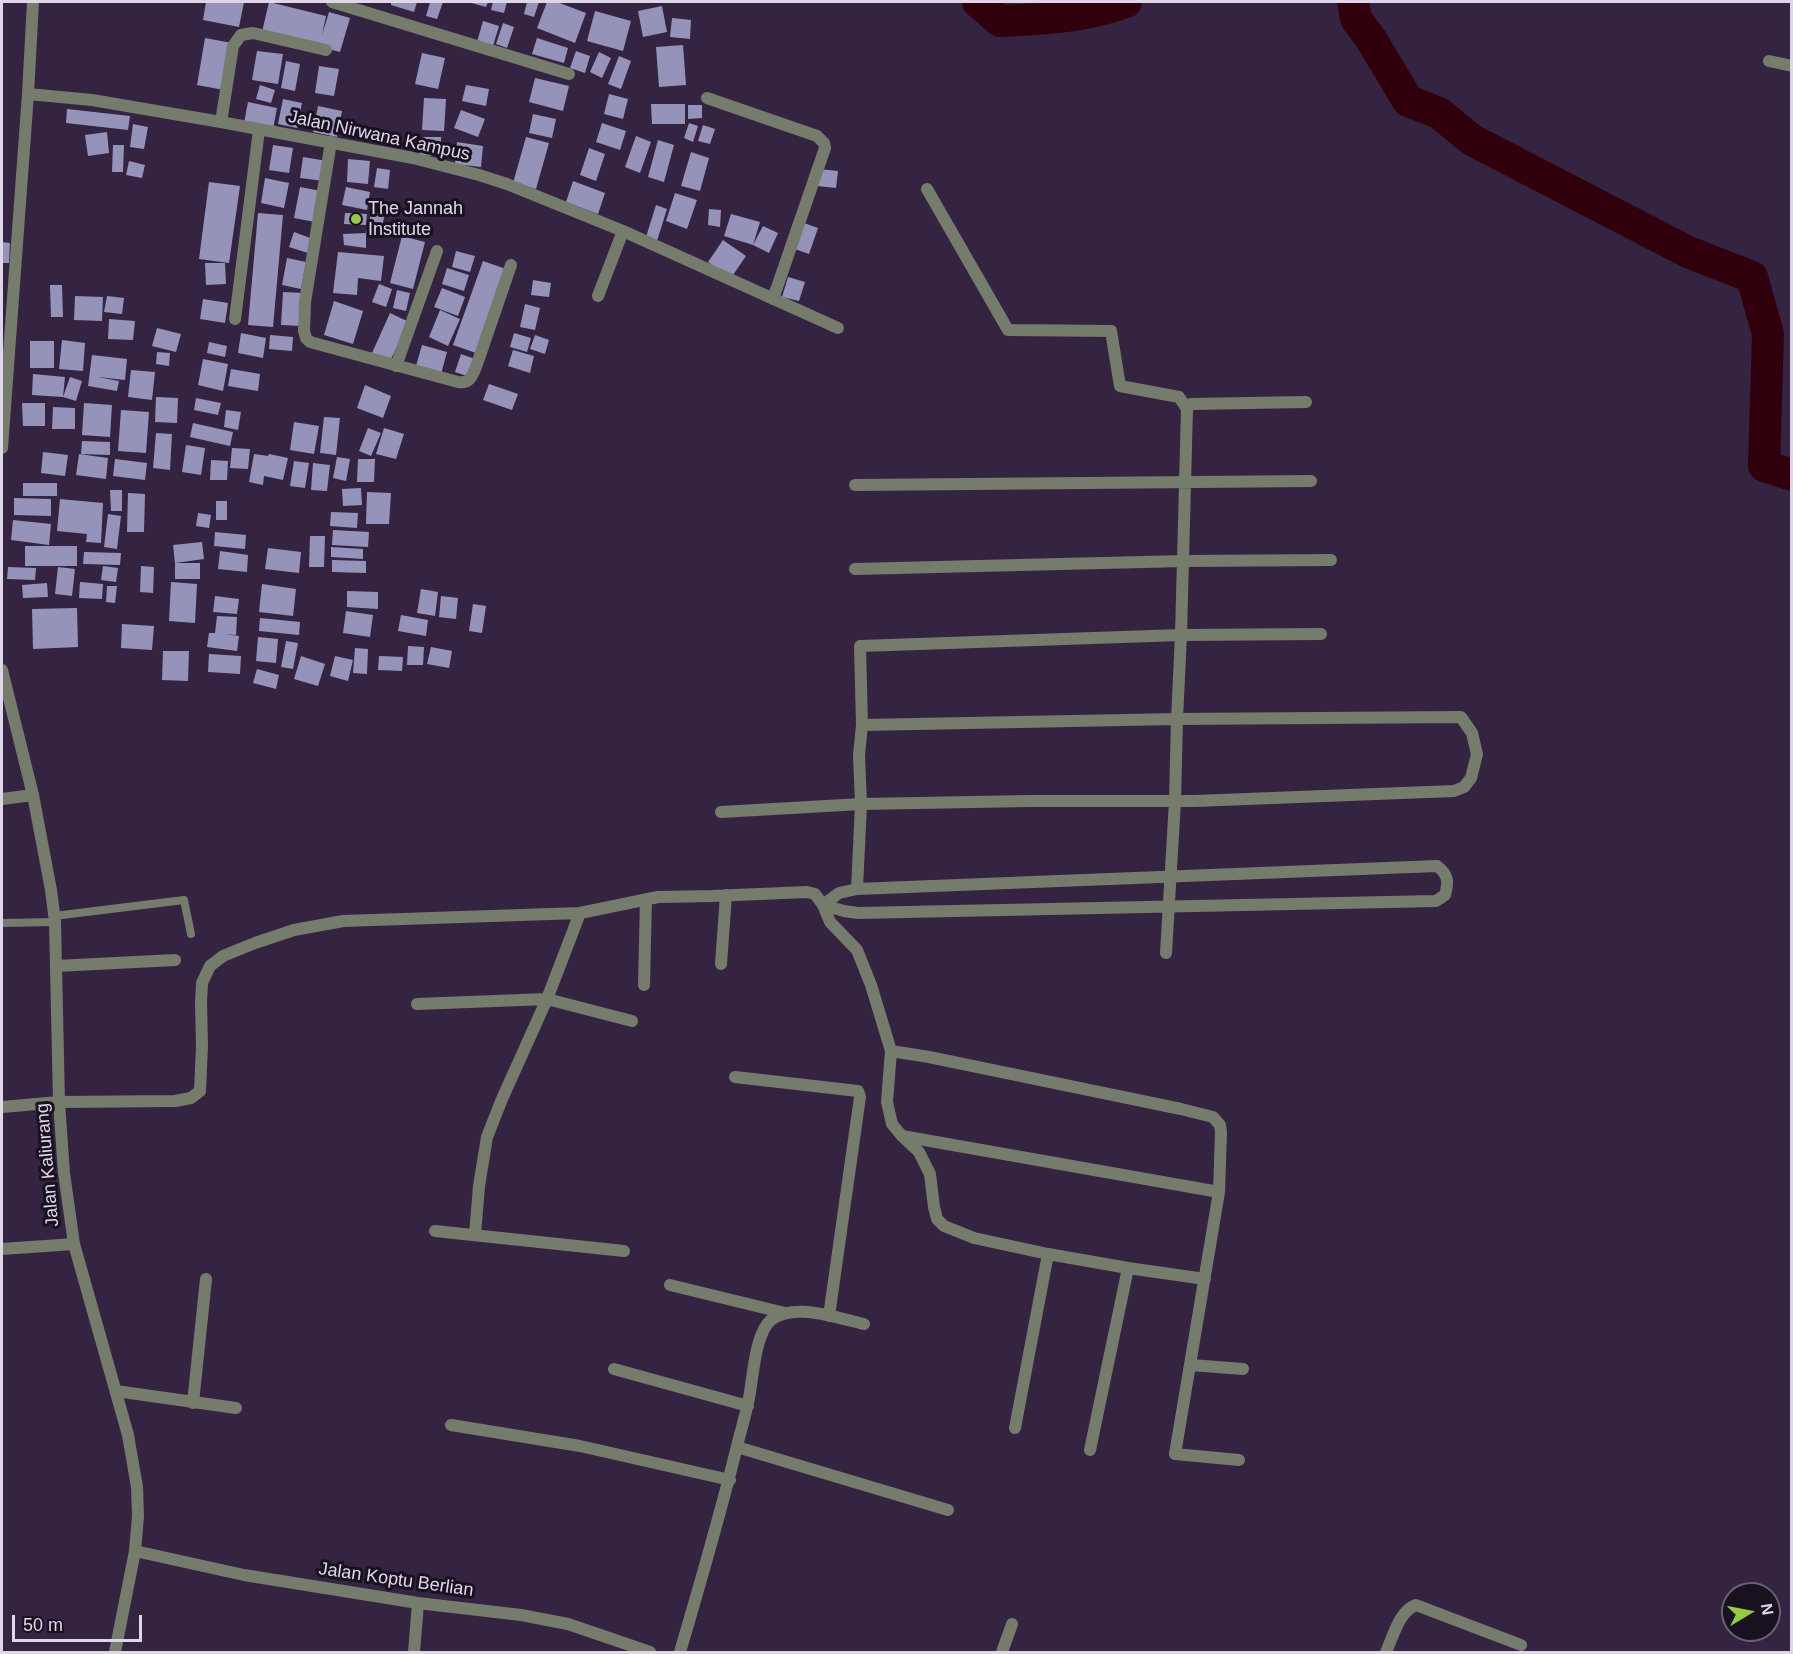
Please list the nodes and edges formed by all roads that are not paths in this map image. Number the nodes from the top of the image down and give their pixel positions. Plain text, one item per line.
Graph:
1 (33, 2) edge
2 (332, 2) edge
3 (326, 50) dead end
4 (1769, 61) dead end
5 (1791, 66) edge
6 (568, 74) dead end
7 (28, 94) junction
8 (707, 98) dead end
9 (221, 122) junction
10 (259, 130) junction
11 (331, 142) junction
12 (927, 189) dead end
13 (623, 231) junction
14 (437, 251) dead end
15 (511, 265) dead end
16 (598, 296) dead end
17 (773, 298) junction
18 (235, 319) dead end
19 (838, 328) dead end
20 (396, 366) junction
21 (1306, 402) dead end
22 (1187, 409) junction
23 (2, 448) edge
24 (1186, 481) junction
25 (1311, 481) dead end
26 (855, 485) dead end
27 (1331, 560) dead end
28 (1184, 561) junction
29 (855, 569) dead end
30 (1321, 634) dead end
31 (1181, 635) junction
32 (2, 670) edge
33 (1177, 719) junction
34 (862, 725) junction
35 (33, 795) junction
36 (2, 799) edge
37 (1176, 801) junction
38 (861, 804) junction
39 (721, 812) dead end
40 (1171, 878) junction
41 (857, 889) junction
42 (726, 896) junction
43 (646, 899) junction
44 (823, 905) junction
45 (1169, 906) junction
46 (580, 913) junction
47 (54, 919) junction
48 (2, 923) edge
49 (191, 934) dead end
50 (1166, 953) dead end
51 (175, 960) dead end
52 (721, 964) dead end
53 (56, 966) junction
54 (644, 985) dead end
55 (547, 999) junction
56 (417, 1004) dead end
57 (632, 1021) dead end
58 (891, 1051) junction
59 (735, 1077) dead end
60 (59, 1102) junction
61 (2, 1107) edge
62 (902, 1136) junction
63 (1219, 1192) junction
64 (435, 1231) dead end
65 (476, 1235) junction
66 (74, 1244) junction
67 (2, 1249) edge
68 (624, 1251) dead end
69 (1048, 1254) junction
70 (1128, 1268) junction
71 (1205, 1279) junction
72 (206, 1280) dead end
73 (670, 1285) dead end
74 (785, 1313) junction
75 (829, 1316) junction
76 (864, 1324) dead end
77 (1191, 1365) junction
78 (614, 1369) dead end
79 (1243, 1369) dead end
80 (116, 1391) junction
81 (193, 1403) junction
82 (748, 1406) junction
83 (236, 1408) dead end
84 (451, 1425) dead end
85 (1015, 1428) dead end
86 (737, 1447) junction
87 (1090, 1450) dead end
88 (1239, 1460) dead end
89 (730, 1480) junction
90 (948, 1510) dead end
91 (135, 1551) junction
92 (418, 1603) junction
93 (1012, 1624) dead end
94 (1521, 1645) dead end
95 (115, 1653) edge
96 (414, 1653) edge
97 (650, 1653) edge
98 (680, 1653) edge
99 (1002, 1653) edge
100 (1386, 1653) edge

1 - 7 street
2 - 6 street
3 - 9 street
4 - 5 street
7 - 9 street, Jalan Nirwana Kampus
7 - 23 street
8 - 17 street
9 - 10 street, Jalan Nirwana Kampus
10 - 11 street, Jalan Nirwana Kampus
10 - 18 street
11 - 13 street, Jalan Nirwana Kampus
11 - 20 street
12 - 22 street
13 - 16 street
13 - 17 street, Jalan Nirwana Kampus
14 - 20 street
15 - 20 street
17 - 19 street, Jalan Nirwana Kampus
21 - 22 street
22 - 24 street
24 - 25 street
24 - 26 street
24 - 28 street
27 - 28 street
28 - 29 street
28 - 31 street
30 - 31 street
31 - 33 street
31 - 34 street
32 - 35 street, Jalan Kaliurang
33 - 34 street
33 - 37 street
33 - 37 street
34 - 38 street
35 - 36 street
35 - 47 street, Jalan Kaliurang
37 - 38 street
37 - 40 street
38 - 39 street
38 - 41 street
40 - 41 street
40 - 45 street
40 - 45 street
41 - 44 street
42 - 43 street
42 - 44 street
42 - 52 street
43 - 46 street
43 - 54 street
44 - 45 street
44 - 58 street
45 - 50 street
46 - 55 street
46 - 60 street
47 - 48 lane
47 - 49 lane
47 - 53 street, Jalan Kaliurang
51 - 53 street
53 - 60 street, Jalan Kaliurang
55 - 56 street
55 - 57 street
55 - 65 street
58 - 62 street
58 - 63 street
59 - 75 street
60 - 61 street
60 - 66 street, Jalan Kaliurang
62 - 63 street
62 - 69 street
63 - 71 street
64 - 65 street
65 - 68 street
66 - 67 street
66 - 80 street, Jalan Kaliurang
69 - 70 street
69 - 85 street
70 - 71 street
70 - 87 street
71 - 77 street
72 - 81 street
73 - 74 street
74 - 75 street
74 - 82 street
75 - 76 street
77 - 79 street
77 - 88 street
78 - 82 street
80 - 81 street
80 - 91 street, Jalan Kaliurang
81 - 83 street
82 - 86 street
84 - 89 street
86 - 89 street
86 - 90 street
89 - 98 street
91 - 92 street, Jalan Koptu Berlian
91 - 95 street, Jalan Kaliurang
92 - 96 street
92 - 97 street, Jalan Koptu Berlian
93 - 99 street
94 - 100 street

